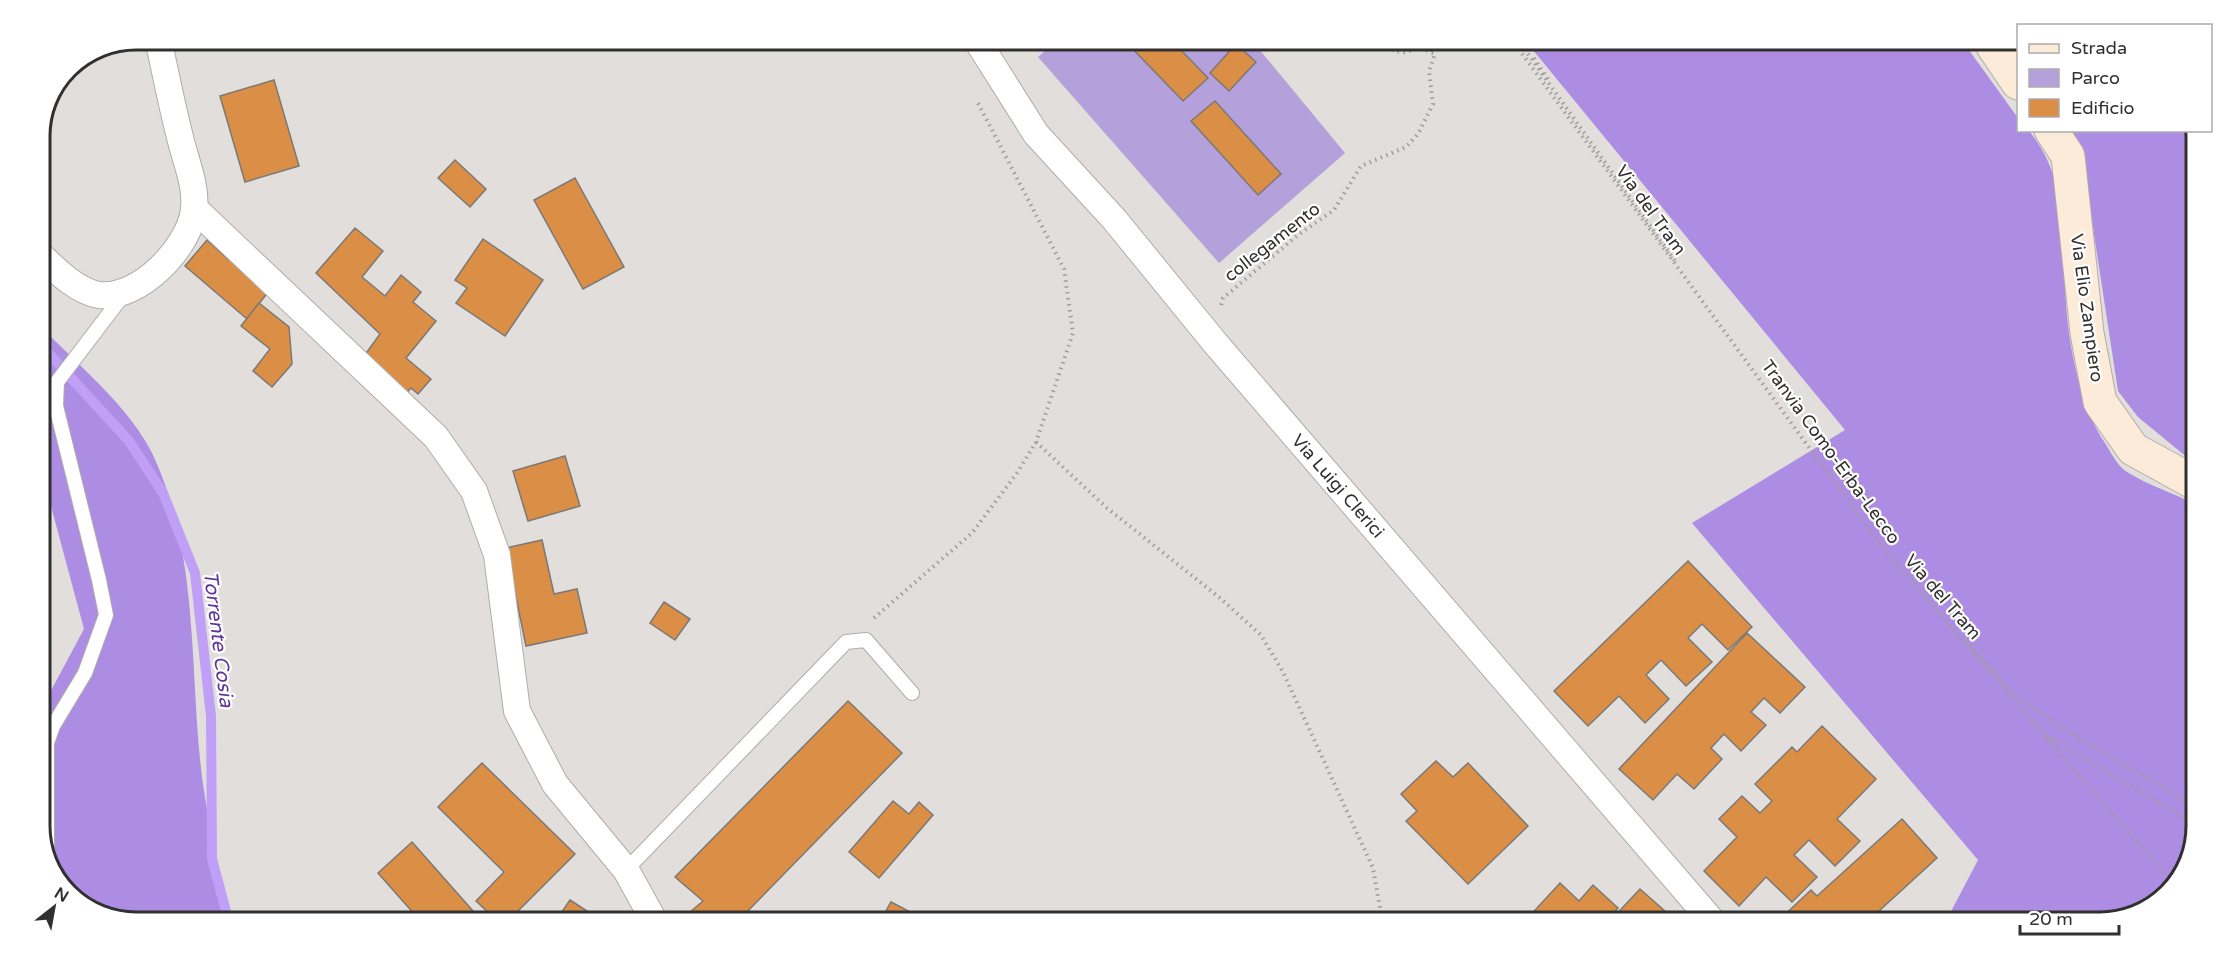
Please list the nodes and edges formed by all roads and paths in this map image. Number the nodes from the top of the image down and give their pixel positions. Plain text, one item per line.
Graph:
1 (161, 50) edge
2 (983, 50) edge
3 (1393, 50) edge
4 (1413, 50) edge
5 (1430, 50) edge
6 (1519, 50) edge
7 (1526, 50) edge
8 (1527, 50) edge
9 (1996, 50) edge
10 (2017, 80) edge
11 (973, 92) dead end
12 (1549, 92) junction
13 (2052, 132) edge
14 (194, 208) junction
15 (50, 264) edge
16 (127, 290) junction
17 (1216, 344) junction
18 (1036, 442) junction
19 (2186, 478) edge
20 (846, 642) junction
21 (912, 693) dead end
22 (50, 734) edge
23 (2043, 734) junction
24 (2186, 802) edge
25 (2186, 819) edge
26 (626, 870) junction
27 (2168, 878) edge
28 (649, 912) edge
29 (1381, 912) edge
30 (1704, 912) edge

1 - 14 street
2 - 17 street, Via Luigi Clerici
3 - 4 path
5 - 17 path, collegamento
6 - 12 path, Via del Tram
7 - 24 path, Tranvia Como-Erba-Lecco
8 - 12 path
9 - 10 street
11 - 18 path
12 - 23 path, Via del Tram
13 - 19 street, Via Elio Zampiero
14 - 16 street
14 - 26 street
15 - 16 street
16 - 22 lane
17 - 30 street, Via Luigi Clerici
18 - 20 path
18 - 29 path
20 - 21 lane
20 - 26 lane
23 - 25 path, Via del Tram
23 - 27 path
26 - 28 street

